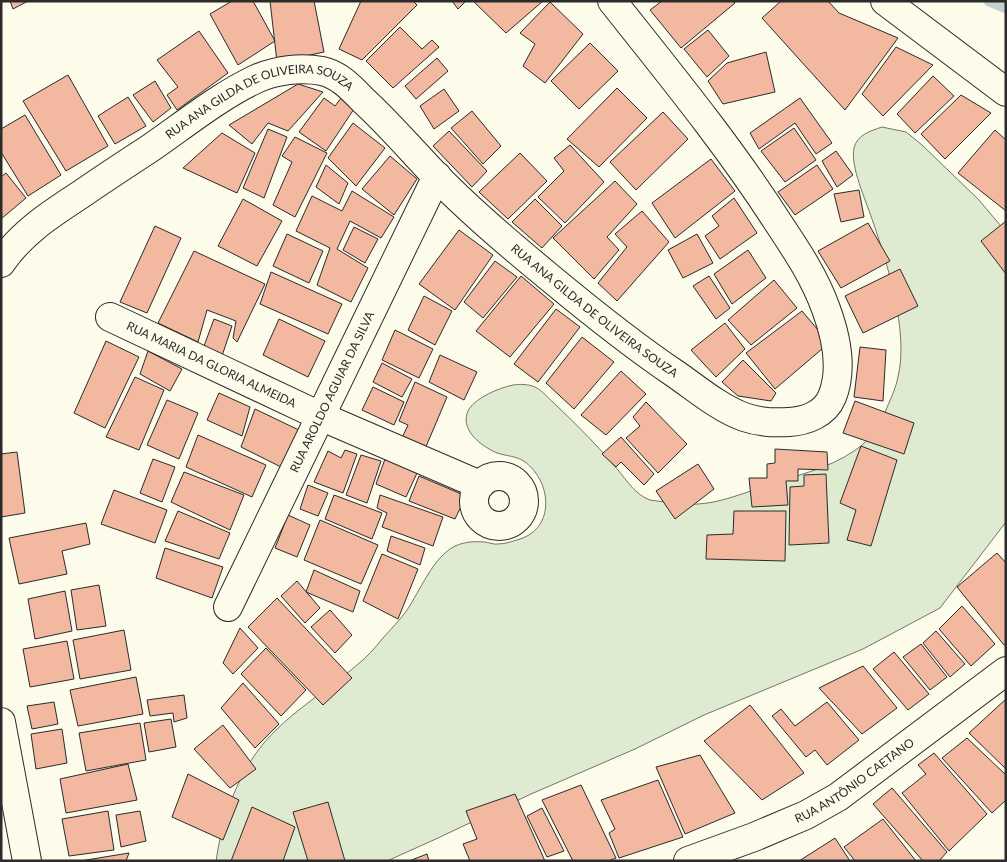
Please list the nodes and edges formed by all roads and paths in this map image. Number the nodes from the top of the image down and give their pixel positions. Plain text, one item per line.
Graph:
1 (612, 1) edge
2 (885, 1) edge
3 (1006, 92) edge
4 (436, 176) junction
5 (1, 262) edge
6 (110, 317) dead end
7 (320, 416) junction
8 (480, 485) dead end
9 (228, 607) dead end
10 (1006, 671) edge
11 (1, 722) edge
12 (27, 861) edge
13 (688, 861) edge

1 - 4 street, RUA ANA GILDA DE OLIVEIRA SOUZA
2 - 3 street
4 - 5 street, RUA ANA GILDA DE OLIVEIRA SOUZA
4 - 7 street, RUA AROLDO AGUIAR DA SILVA
6 - 7 street, RUA MARIA DA GLORIA ALMEIDA
7 - 8 street, RUA MARIA DA GLORIA ALMEIDA
7 - 9 street, RUA AROLDO AGUIAR DA SILVA
10 - 13 street, RUA ANTÔNIO CAETANO
11 - 12 street

